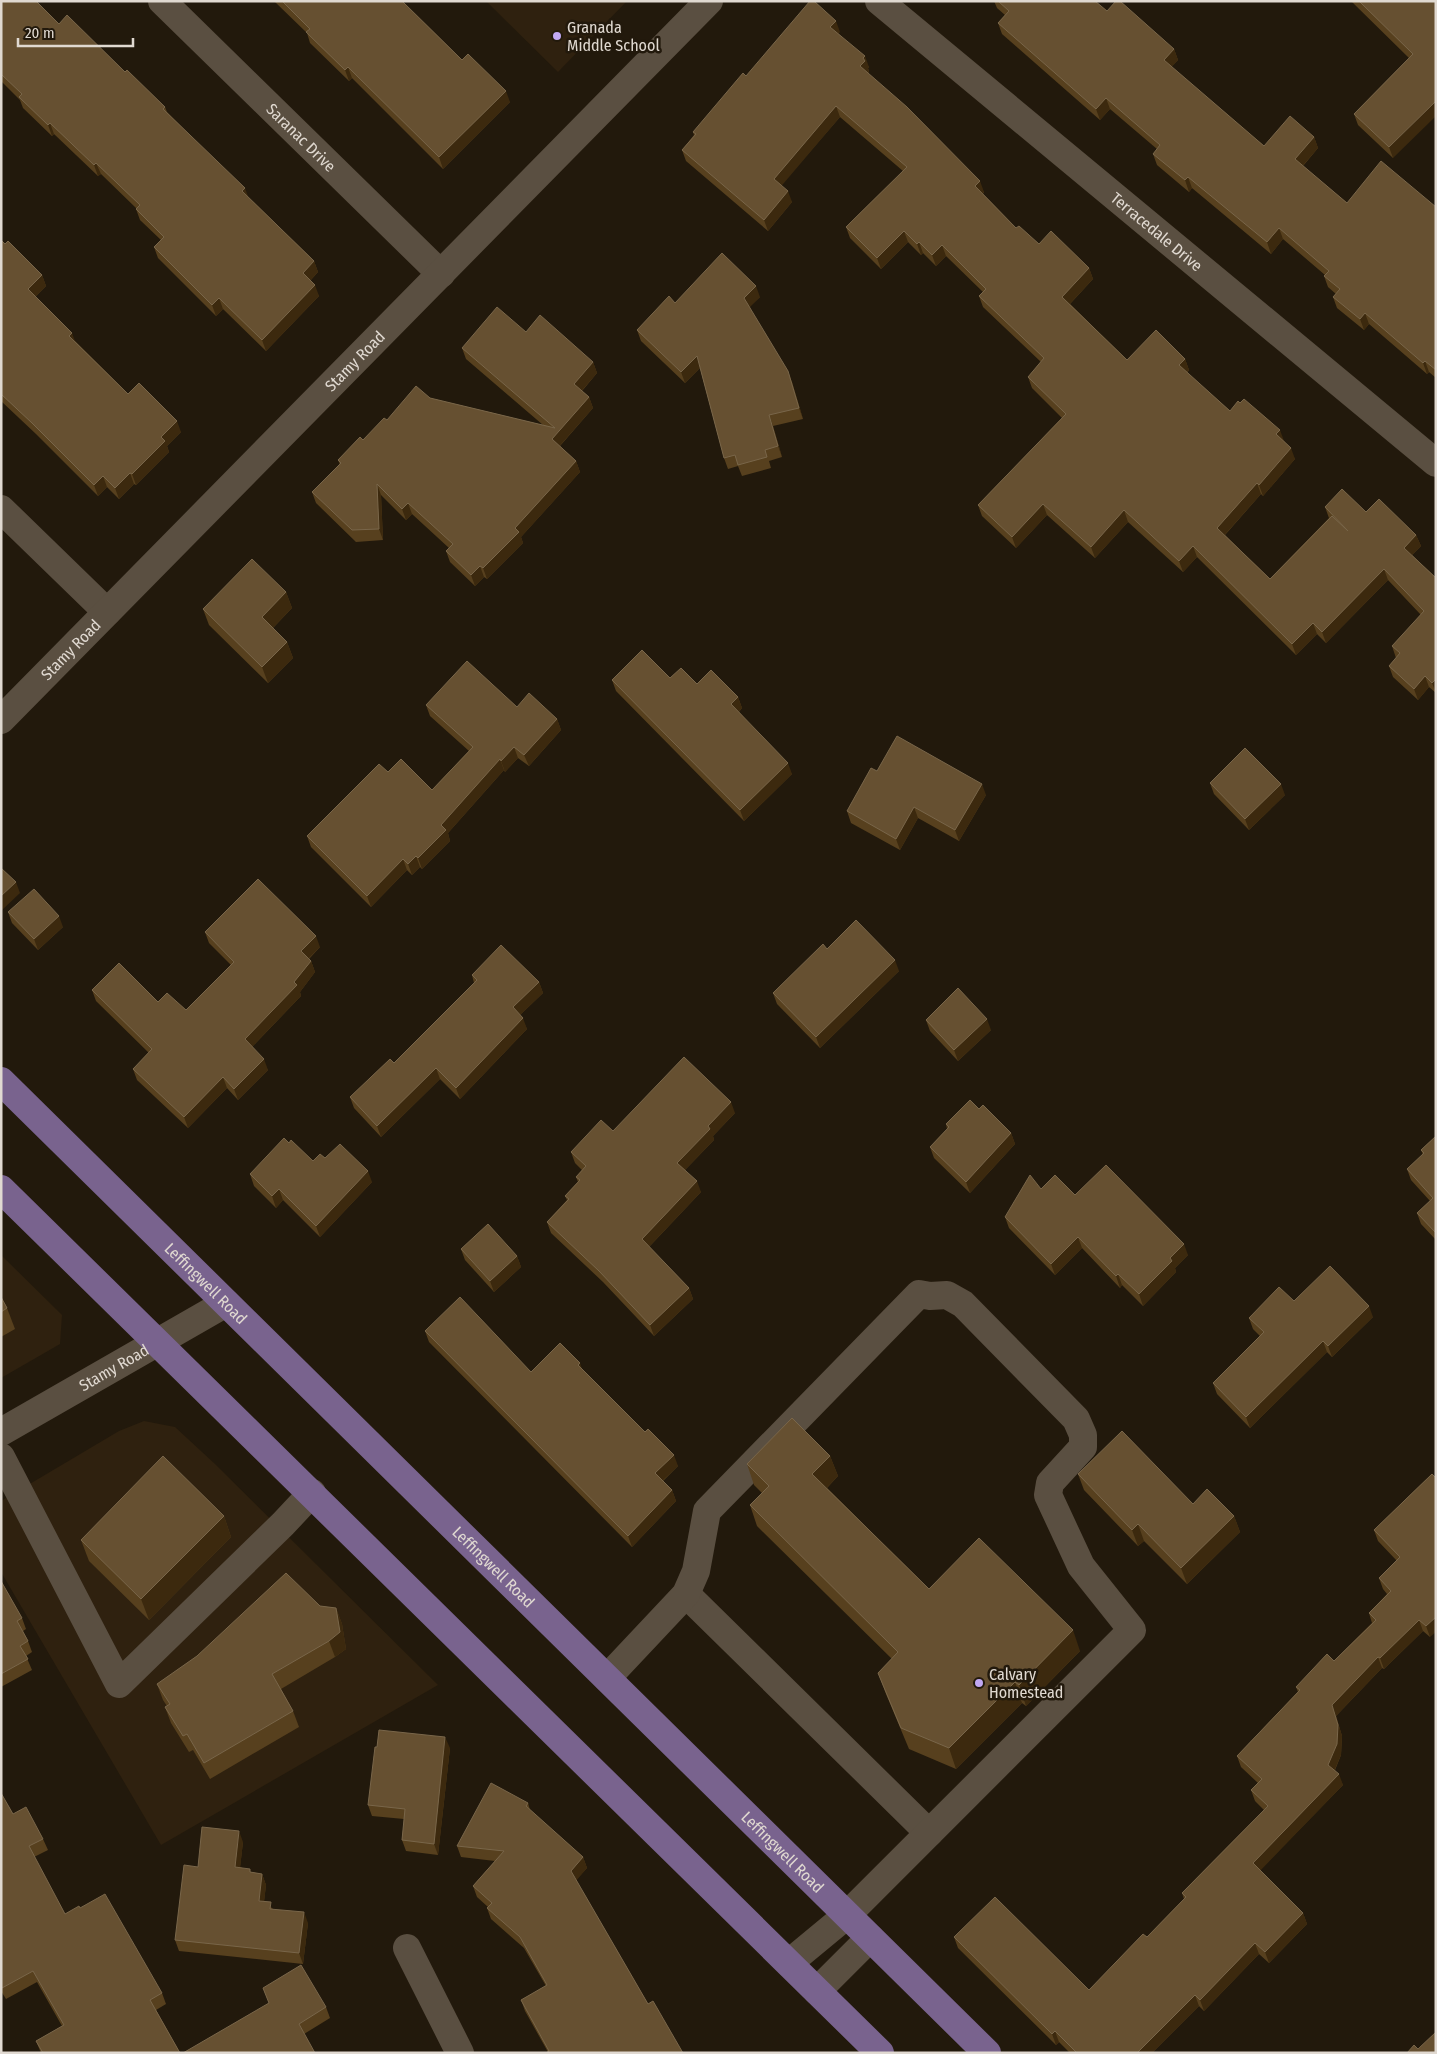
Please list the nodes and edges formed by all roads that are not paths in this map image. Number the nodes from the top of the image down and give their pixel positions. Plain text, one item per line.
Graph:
1 (162, 1) edge
2 (708, 1) edge
3 (879, 1) edge
4 (441, 274) junction
5 (1436, 462) edge
6 (1, 509) edge
7 (107, 612) junction
8 (1, 720) edge
9 (1, 1081) edge
10 (1, 1189) edge
11 (226, 1303) junction
12 (157, 1342) junction
13 (1, 1432) edge
14 (1, 1456) edge
15 (312, 1493) junction
16 (686, 1594) junction
17 (607, 1678) junction
18 (929, 1833) junction
19 (847, 1915) junction
20 (870, 1938) junction
21 (407, 1948) dead end
22 (789, 1963) junction
23 (817, 1991) junction
24 (460, 2053) edge
25 (880, 2053) edge
26 (987, 2053) edge

1 - 4 street, Saranac Drive
2 - 4 street, Stamy Road
3 - 5 street, Terracedale Drive
4 - 7 street, Stamy Road
6 - 7 street
7 - 8 street, Stamy Road
9 - 11 main road, Leffingwell Road
10 - 12 main road
11 - 12 street, Stamy Road
11 - 17 main road, Leffingwell Road
12 - 13 street, Stamy Road
12 - 15 main road
14 - 15 street
15 - 22 main road
16 - 17 street
16 - 18 street
16 - 18 street
17 - 19 main road, Leffingwell Road
18 - 19 street
19 - 20 main road, Leffingwell Road
19 - 22 street
20 - 23 street
20 - 26 main road, Leffingwell Road
21 - 24 street
22 - 23 main road
23 - 25 main road

